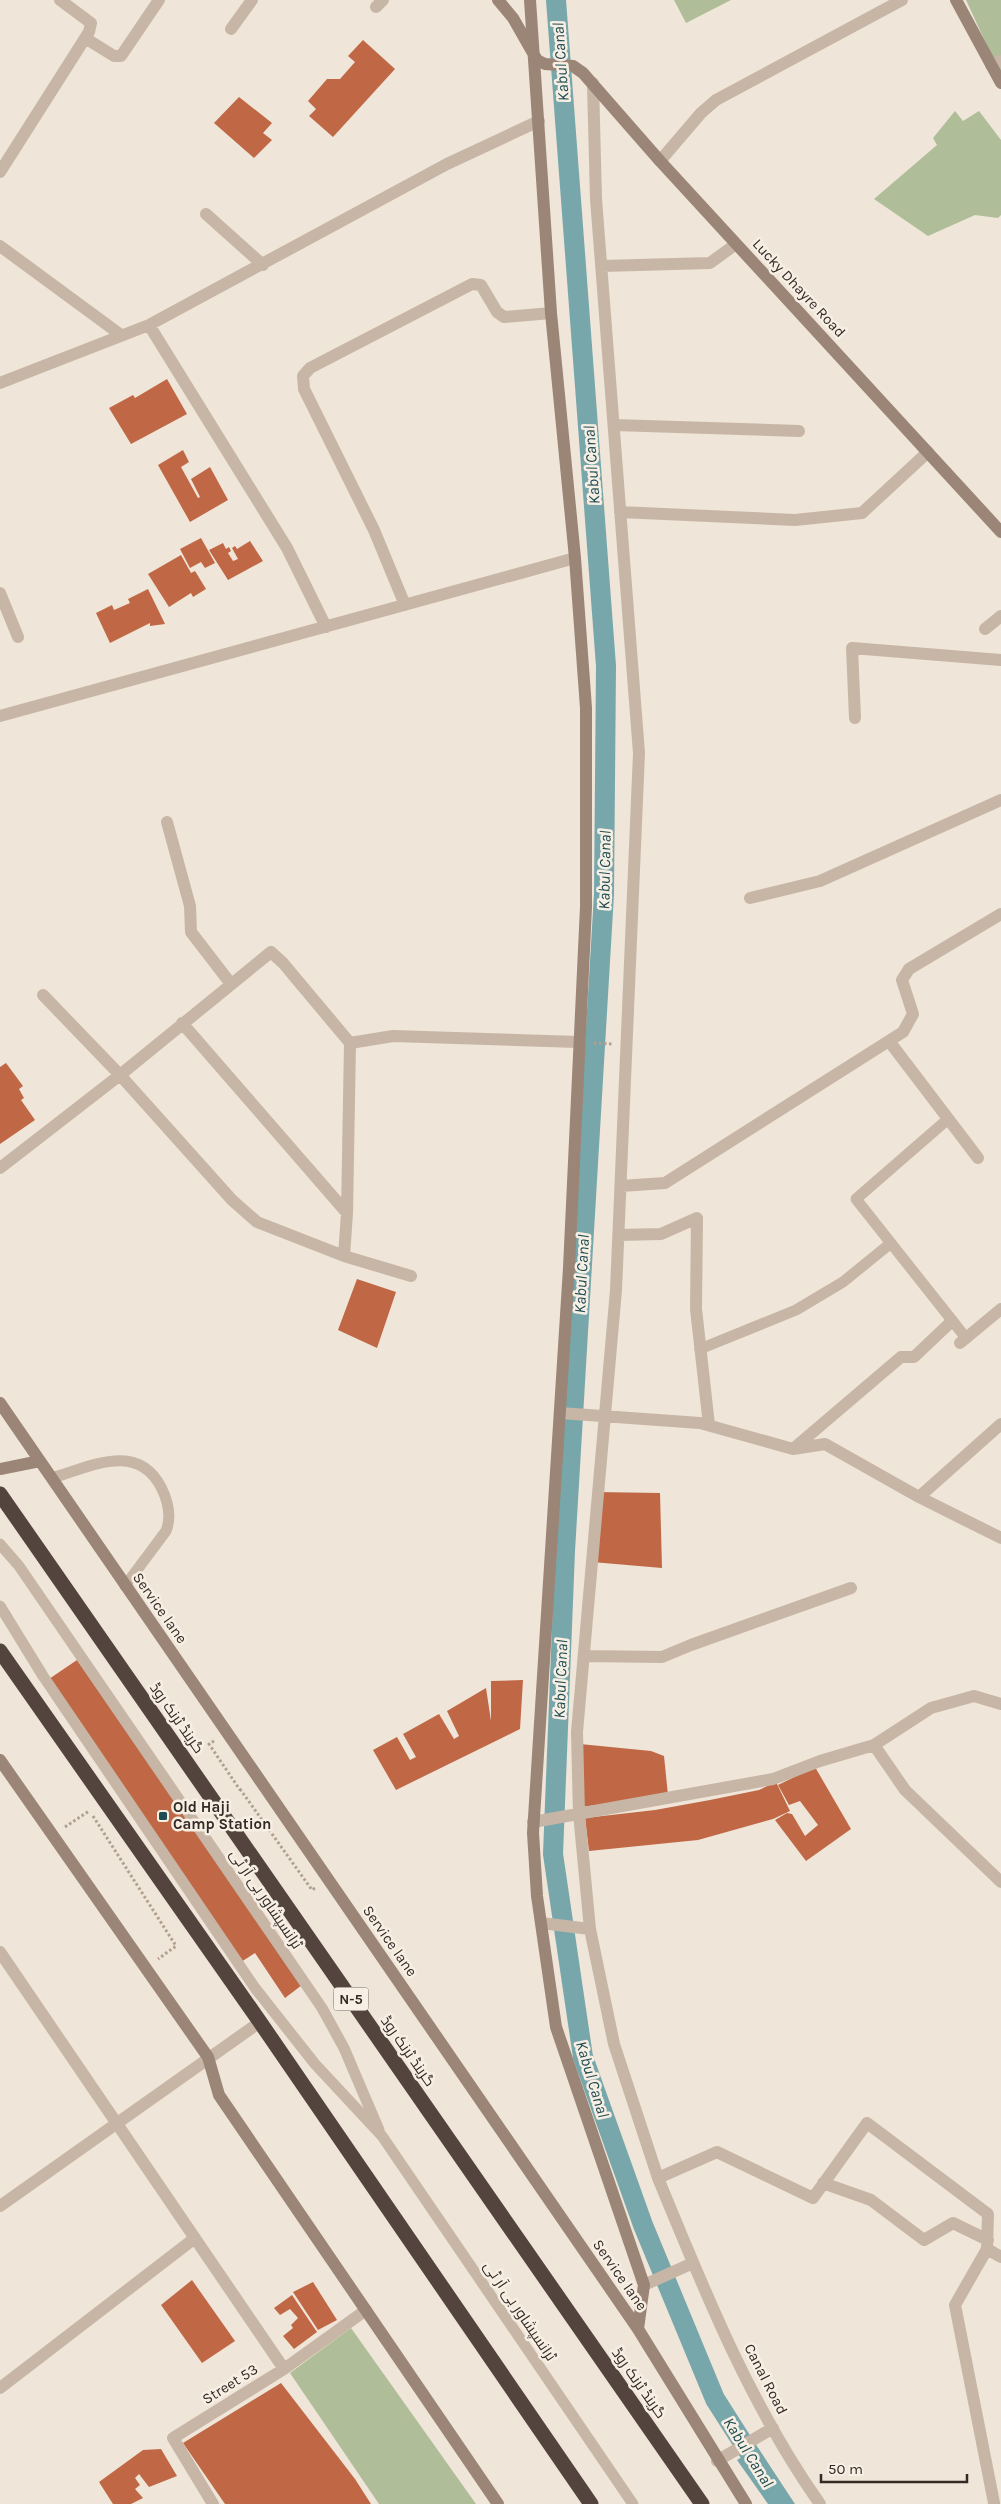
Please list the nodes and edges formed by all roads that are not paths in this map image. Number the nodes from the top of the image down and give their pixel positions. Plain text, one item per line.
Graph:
1 (60, 0) edge
2 (159, 0) edge
3 (252, 0) edge
4 (498, 0) edge
5 (530, 0) edge
6 (902, 0) edge
7 (956, 0) edge
8 (231, 29) dead end
9 (85, 38) junction
10 (533, 53) junction
11 (996, 63) edge
12 (593, 83) junction
13 (1001, 83) edge
14 (539, 121) junction
15 (660, 161) junction
16 (0, 172) edge
17 (206, 214) dead end
18 (736, 244) junction
19 (0, 246) edge
20 (263, 265) junction
21 (602, 266) junction
22 (551, 314) junction
23 (149, 325) junction
24 (121, 335) junction
25 (0, 383) edge
26 (614, 425) junction
27 (799, 431) dead end
28 (928, 452) junction
29 (620, 506) junction
30 (1001, 532) edge
31 (575, 558) junction
32 (0, 593) edge
33 (405, 605) junction
34 (1001, 616) edge
35 (326, 626) junction
36 (985, 629) dead end
37 (18, 637) dead end
38 (1001, 660) edge
39 (0, 716) edge
40 (855, 718) dead end
41 (1001, 800) edge
42 (167, 822) dead end
43 (750, 898) dead end
44 (1001, 914) edge
45 (231, 984) junction
46 (43, 995) dead end
47 (182, 1023) junction
48 (889, 1041) junction
49 (578, 1042) junction
50 (350, 1043) junction
51 (120, 1075) junction
52 (948, 1120) junction
53 (978, 1158) dead end
54 (0, 1168) edge
55 (621, 1186) junction
56 (347, 1213) junction
57 (619, 1235) junction
58 (891, 1243) junction
59 (344, 1256) junction
60 (410, 1276) dead end
61 (1001, 1309) edge
62 (952, 1321) junction
63 (963, 1340) joint
64 (700, 1349) junction
65 (0, 1403) edge
66 (561, 1413) junction
67 (604, 1417) junction
68 (1001, 1424) edge
69 (709, 1425) junction
70 (793, 1449) junction
71 (40, 1461) junction
72 (0, 1470) edge
73 (52, 1478) junction
74 (0, 1494) edge
75 (919, 1497) junction
76 (1001, 1538) edge
77 (0, 1544) edge
78 (125, 1586) junction
79 (851, 1588) dead end
80 (0, 1606) edge
81 (0, 1651) edge
82 (585, 1656) junction
83 (1001, 1704) edge
84 (874, 1745) junction
85 (0, 1760) edge
86 (576, 1815) junction
87 (536, 1821) junction
88 (1001, 1882) edge
89 (546, 1923) junction
90 (587, 1929) junction
91 (0, 1952) edge
92 (260, 2022) junction
93 (208, 2057) junction
94 (116, 2122) junction
95 (382, 2136) junction
96 (658, 2178) junction
97 (823, 2183) junction
98 (0, 2206) edge
99 (195, 2238) junction
100 (988, 2244) junction
101 (1001, 2257) edge
102 (687, 2265) junction
103 (644, 2285) junction
104 (366, 2310) junction
105 (638, 2329) junction
106 (284, 2369) junction
107 (0, 2388) edge
108 (768, 2431) junction
109 (722, 2458) junction
110 (993, 2503) edge
111 (214, 2504) edge
112 (498, 2504) edge
113 (591, 2504) edge
114 (633, 2504) edge
115 (702, 2504) edge
116 (746, 2504) edge
117 (820, 2504) edge

1 - 9 street
2 - 9 street
3 - 8 street
4 - 10 main road
5 - 10 main road
6 - 15 street
7 - 11 main road
9 - 16 street
10 - 12 main road, Lucky Dhayre Road
10 - 14 main road
11 - 13 main road
12 - 15 main road, Lucky Dhayre Road
12 - 21 street, Canal Road
14 - 20 street
14 - 22 main road
15 - 18 main road, Lucky Dhayre Road
17 - 20 street
18 - 21 street
18 - 28 main road, Lucky Dhayre Road
19 - 24 street
20 - 23 street
21 - 26 street, Canal Road
22 - 31 main road
22 - 33 street
23 - 24 street
23 - 35 street
24 - 25 street
26 - 27 street
26 - 29 street, Canal Road
28 - 29 street
28 - 30 main road, Lucky Dhayre Road
29 - 55 street, Canal Road
31 - 33 street
31 - 49 main road
32 - 37 street
33 - 35 street
34 - 36 street
35 - 39 street
38 - 40 street
41 - 43 street
42 - 45 street
44 - 48 street
45 - 47 street
45 - 50 street
46 - 51 street
47 - 51 street
47 - 56 street
48 - 52 street
48 - 55 street
49 - 50 street
49 - 66 main road
50 - 56 street
51 - 54 street
51 - 59 street
52 - 53 street
52 - 58 lane
55 - 57 street, Canal Road
56 - 59 street
57 - 64 street
57 - 67 street, Canal Road
58 - 62 lane
58 - 64 lane
59 - 60 street
61 - 63 street
62 - 63 lane
62 - 70 street
64 - 69 street
65 - 71 main road, Service lane
66 - 67 street
66 - 87 main road
67 - 69 street
67 - 82 street, Canal Road
68 - 75 street
69 - 70 street
70 - 75 street
71 - 72 main road
71 - 73 main road, Service lane
73 - 78 main road, Service lane
73 - 78 lane
74 - 115 highway, گرینڈ ٹرنک روڈ / N-5
75 - 76 street
77 - 95 lane, ٹرانسپشاور بی آر ٹی
78 - 105 main road, Service lane
79 - 82 street
80 - 95 lane, ٹرانسپشاور بی آر ٹی
81 - 92 highway
82 - 86 street, Canal Road
83 - 84 street
84 - 86 street
84 - 88 street
85 - 93 main road
86 - 87 street
86 - 90 street, Canal Road
87 - 89 main road
89 - 90 street
89 - 103 main road
90 - 96 street, Canal Road
91 - 94 street
92 - 93 street
92 - 113 highway
93 - 94 street
93 - 104 main road
94 - 98 street
94 - 99 street
95 - 114 lane, ٹرانسپشاور بی آر ٹی
96 - 97 street
96 - 102 street, Canal Road
97 - 100 street
97 - 100 street
99 - 106 street
99 - 107 street
100 - 101 street
100 - 110 street
102 - 103 street
102 - 108 street, Canal Road
103 - 105 main road
104 - 106 street, Street 53
104 - 112 main road
105 - 109 main road, Service lane
106 - 111 street, Street 53
108 - 109 street
108 - 117 street, Canal Road
109 - 116 main road, Service lane

